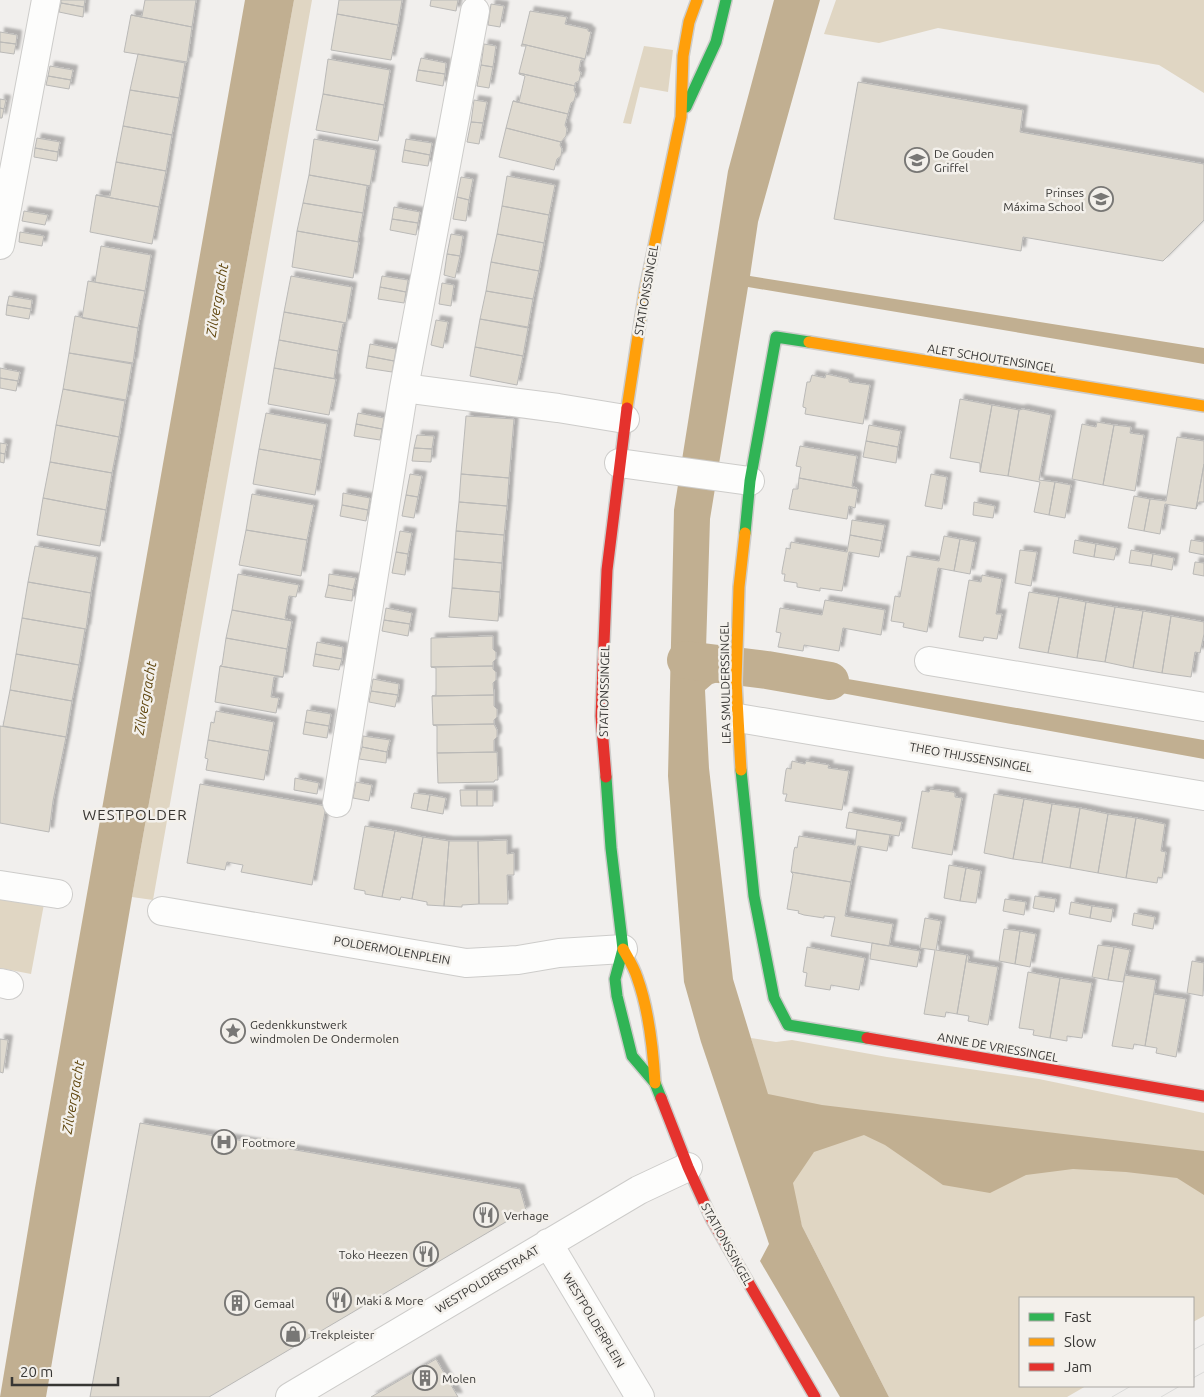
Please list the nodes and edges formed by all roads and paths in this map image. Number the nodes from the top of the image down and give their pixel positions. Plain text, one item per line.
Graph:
1 (46, 0) edge
2 (698, 0) edge
3 (726, 0) edge
4 (475, 10) dead end
5 (681, 118) junction
6 (0, 245) edge
7 (776, 337) joint
8 (404, 388) junction
9 (1204, 406) edge
10 (625, 419) junction
11 (619, 463) junction
12 (750, 481) junction
13 (930, 661) dead end
14 (1204, 707) edge
15 (738, 718) junction
16 (1204, 796) edge
17 (337, 803) dead end
18 (0, 885) edge
19 (58, 894) dead end
20 (162, 911) dead end
21 (623, 949) junction
22 (788, 1025) joint
23 (655, 1083) junction
24 (1204, 1096) edge
25 (688, 1167) junction
26 (548, 1243) junction
27 (290, 1397) edge
28 (640, 1397) edge
29 (815, 1397) edge

1 - 6 street
2 - 5 street, STATIONSSINGEL
3 - 5 street, STATIONSSINGEL
4 - 8 street
5 - 10 street, STATIONSSINGEL
7 - 9 street, ALET SCHOUTENSINGEL
7 - 12 street, LEA SMULDERSSINGEL
8 - 10 street
8 - 17 street
10 - 11 street, STATIONSSINGEL
11 - 12 street
11 - 21 street, STATIONSSINGEL
12 - 15 street, LEA SMULDERSSINGEL
13 - 14 street
15 - 16 street, THEO THIJSSENSINGEL
15 - 22 street, LEA SMULDERSSINGEL
18 - 19 street
20 - 21 street, POLDERMOLENPLEIN
21 - 23 street, STATIONSSINGEL
21 - 23 street, STATIONSSINGEL
22 - 24 street, ANNE DE VRIESSINGEL
23 - 25 street, STATIONSSINGEL
25 - 26 street, WESTPOLDERSTRAAT
25 - 29 street, STATIONSSINGEL
26 - 27 street, WESTPOLDERSTRAAT
26 - 28 street, WESTPOLDERPLEIN

